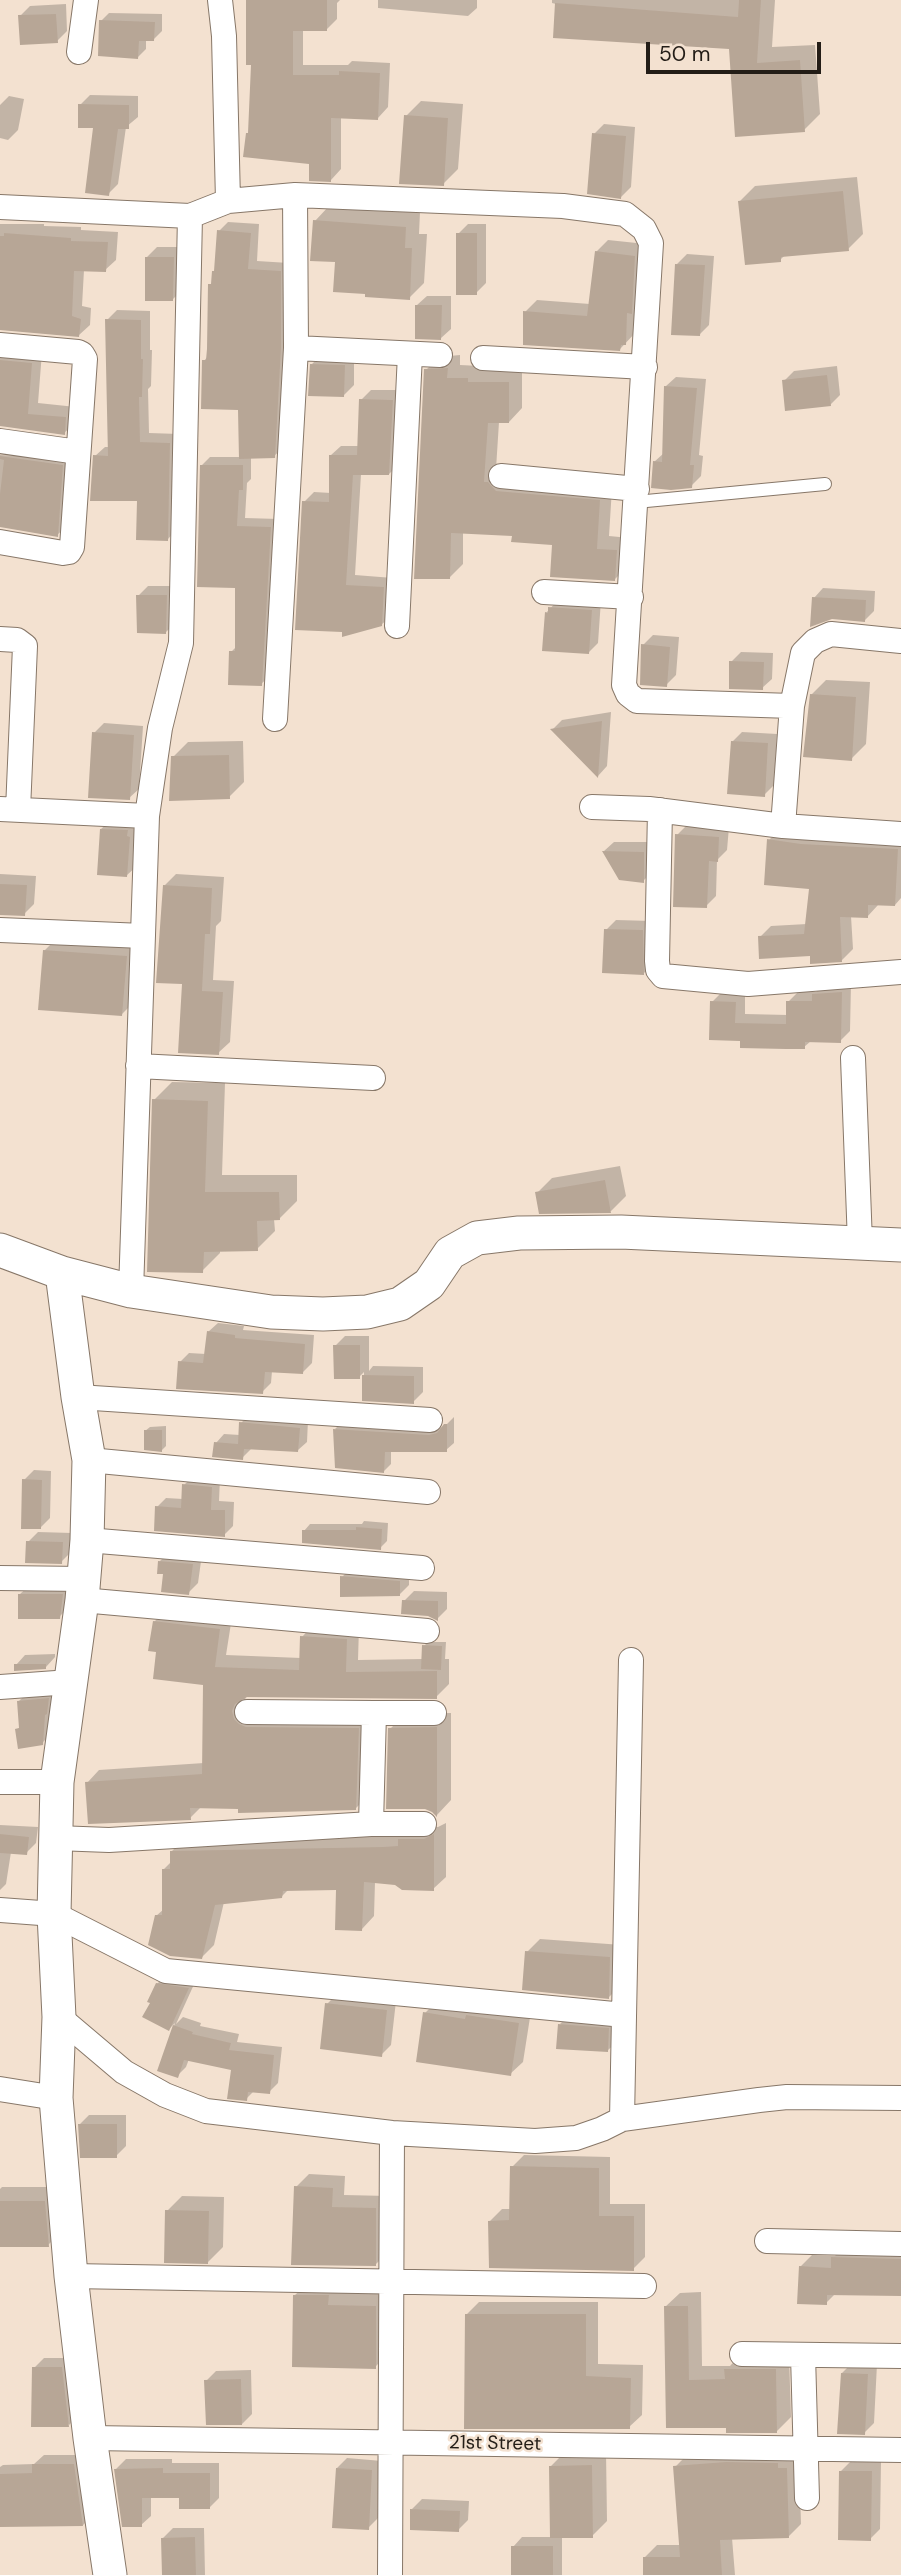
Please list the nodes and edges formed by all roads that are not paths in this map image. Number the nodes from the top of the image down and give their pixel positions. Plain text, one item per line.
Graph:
1 (86, 0) edge
2 (220, 0) edge
3 (79, 52) dead end
4 (295, 195) junction
5 (228, 201) junction
6 (0, 207) edge
7 (190, 216) junction
8 (0, 345) edge
9 (296, 348) junction
10 (411, 354) junction
11 (440, 355) dead end
12 (483, 358) dead end
13 (645, 368) junction
14 (0, 441) edge
15 (78, 452) junction
16 (500, 476) dead end
17 (825, 484) dead end
18 (637, 495) junction
19 (0, 542) edge
20 (544, 592) dead end
21 (631, 597) junction
22 (397, 626) dead end
23 (0, 639) edge
24 (901, 641) edge
25 (792, 706) junction
26 (275, 719) dead end
27 (592, 807) dead end
28 (9, 809) edge
29 (660, 810) junction
30 (147, 816) junction
31 (783, 827) junction
32 (901, 834) edge
33 (0, 930) edge
34 (143, 936) junction
35 (901, 972) edge
36 (852, 1058) dead end
37 (138, 1066) junction
38 (373, 1078) dead end
39 (860, 1243) junction
40 (901, 1245) edge
41 (0, 1250) edge
42 (62, 1273) junction
43 (131, 1291) junction
44 (78, 1397) junction
45 (430, 1420) dead end
46 (89, 1460) junction
47 (428, 1492) dead end
48 (88, 1540) junction
49 (422, 1568) dead end
50 (0, 1578) edge
51 (83, 1590) junction
52 (427, 1631) dead end
53 (631, 1660) dead end
54 (70, 1682) junction
55 (0, 1686) edge
56 (247, 1712) dead end
57 (374, 1713) junction
58 (434, 1713) dead end
59 (0, 1782) edge
60 (57, 1783) junction
61 (371, 1824) junction
62 (424, 1824) dead end
63 (56, 1838) junction
64 (0, 1910) edge
65 (54, 1914) junction
66 (624, 2015) junction
67 (59, 2017) junction
68 (0, 2089) edge
69 (56, 2098) junction
70 (901, 2098) edge
71 (622, 2119) junction
72 (392, 2133) junction
73 (767, 2241) dead end
74 (901, 2244) edge
75 (71, 2276) junction
76 (391, 2282) junction
77 (644, 2286) dead end
78 (742, 2354) dead end
79 (803, 2355) junction
80 (901, 2357) edge
81 (90, 2438) junction
82 (391, 2442) junction
83 (804, 2448) junction
84 (901, 2450) edge
85 (807, 2498) dead end
86 (110, 2575) edge
87 (390, 2575) edge

1 - 3 street
2 - 5 street
4 - 5 street
4 - 9 street
4 - 13 street
5 - 7 street
6 - 7 street
7 - 30 street
8 - 15 street
9 - 10 street
9 - 26 street
10 - 11 street
10 - 22 street
12 - 13 street
13 - 18 street
14 - 15 street
15 - 19 street
16 - 18 street
17 - 18 lane
18 - 21 street
20 - 21 street
21 - 25 street
23 - 28 street
24 - 25 street
25 - 31 street
27 - 29 street
28 - 30 street
29 - 31 street
29 - 35 street
30 - 34 street
31 - 32 street
33 - 34 street
34 - 37 street
36 - 39 street
37 - 38 street
37 - 43 street
39 - 40 street
39 - 43 street
41 - 42 street
42 - 43 street
42 - 44 street
44 - 45 street
44 - 46 street
46 - 47 street
46 - 48 street
48 - 49 street
48 - 51 street
50 - 51 street
51 - 52 street
51 - 54 street
53 - 66 street
54 - 55 street
54 - 60 street
56 - 57 street
57 - 58 street
57 - 61 street
59 - 60 street
60 - 63 street
61 - 62 street
61 - 63 street
63 - 65 street
64 - 65 street
65 - 66 street
65 - 67 street
66 - 71 street
67 - 69 street
67 - 72 street
68 - 69 street
69 - 75 street
70 - 71 street
71 - 72 street
72 - 76 street
73 - 74 street
75 - 76 street
75 - 81 street
76 - 77 street
76 - 82 street
78 - 79 street
79 - 80 street
79 - 83 street
81 - 82 street, 21st Street
81 - 86 street
82 - 83 street, 21st Street
82 - 87 street
83 - 84 street, 21st Street
83 - 85 street

